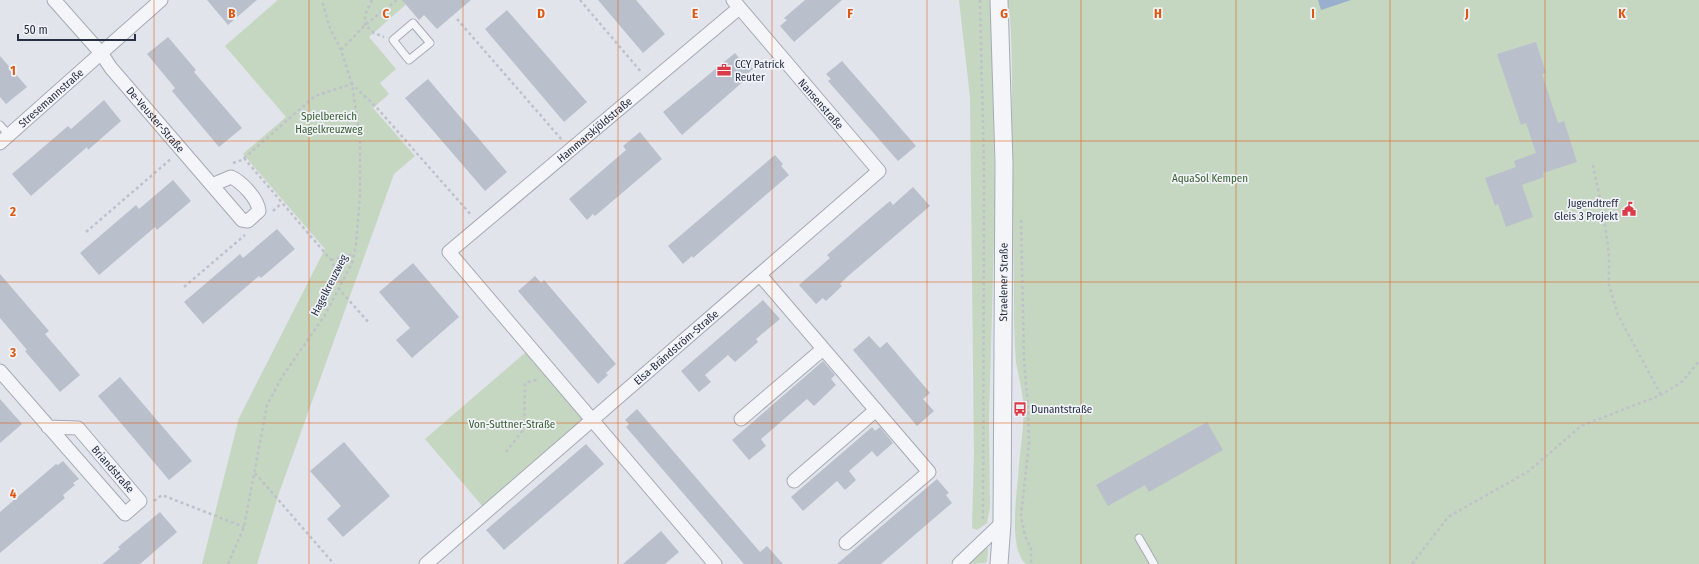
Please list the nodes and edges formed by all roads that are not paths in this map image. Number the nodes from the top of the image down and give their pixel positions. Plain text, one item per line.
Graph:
1 (54, 0) edge
2 (161, 0) edge
3 (999, 0) edge
4 (736, 4) edge
5 (393, 40) joint
6 (101, 53) junction
7 (0, 125) edge
8 (4, 139) edge
9 (879, 171) joint
10 (212, 185) dead end
11 (760, 276) junction
12 (822, 349) junction
13 (0, 370) edge
14 (876, 410) junction
15 (741, 419) dead end
16 (593, 420) junction
17 (48, 427) junction
18 (794, 481) dead end
19 (1002, 523) junction
20 (1139, 538) dead end
21 (846, 543) dead end
22 (426, 564) edge
23 (715, 564) edge
24 (959, 564) edge
25 (999, 564) edge
26 (1154, 564) edge

1 - 6 street
2 - 6 street, Stresemannstraße
3 - 19 street, Straelener Straße
4 - 9 street, Nansenstraße
4 - 16 street, Hammarskjöldstraße
5 - 5 lane
6 - 8 street, Stresemannstraße
6 - 10 street, De-Veuster-Straße
7 - 8 lane
9 - 11 street, Elsa-Brändström-Straße
11 - 12 street
11 - 16 street, Elsa-Brändström-Straße
12 - 14 street
12 - 15 street
13 - 17 street, Briandstraße
14 - 18 street
14 - 21 street
16 - 22 street
16 - 23 street
17 - 17 street, Briandstraße
19 - 24 street
19 - 25 street, Straelener Straße
20 - 26 lane

